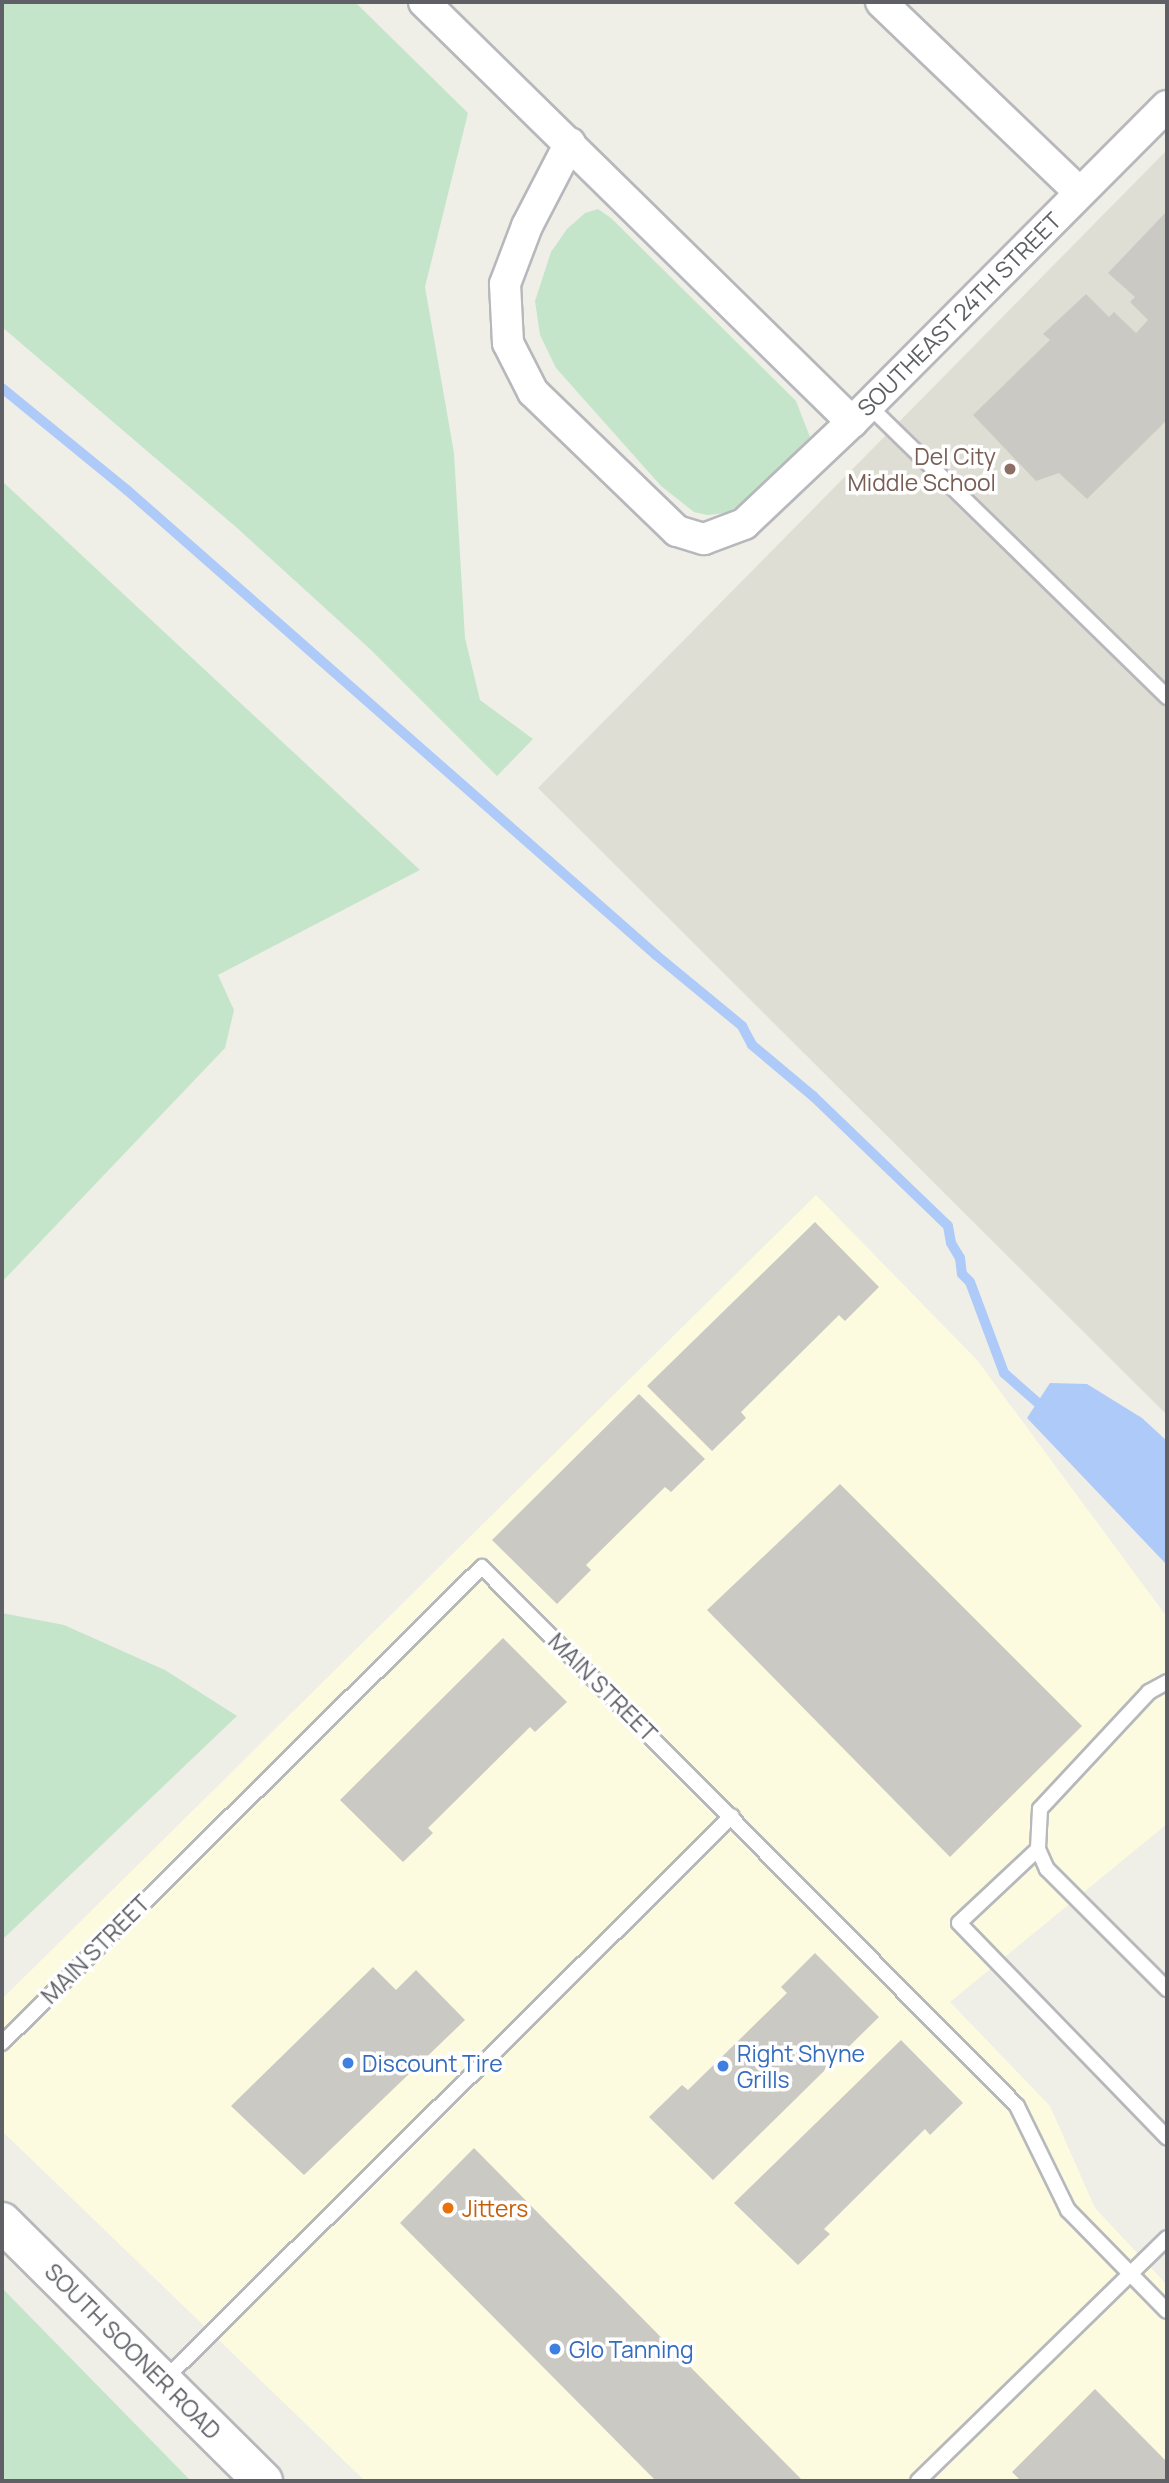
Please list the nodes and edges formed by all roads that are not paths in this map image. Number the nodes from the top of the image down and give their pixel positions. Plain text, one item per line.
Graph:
1 (424, 2) edge
2 (881, 2) edge
3 (1167, 106) edge
4 (570, 143) junction
5 (1079, 192) junction
6 (860, 414) junction
7 (1167, 697) edge
8 (1167, 1682) edge
9 (732, 1816) junction
10 (1038, 1849) junction
11 (1167, 1989) edge
12 (2, 2043) edge
13 (1167, 2138) edge
14 (2, 2222) edge
15 (1167, 2238) edge
16 (1130, 2273) junction
17 (1167, 2311) edge
18 (163, 2381) junction
19 (263, 2481) edge
20 (918, 2481) edge

1 - 4 street
2 - 5 street
3 - 5 street, SOUTHEAST 24TH STREET
4 - 6 street
4 - 6 street, SOUTHEAST 24TH STREET
5 - 6 street, SOUTHEAST 24TH STREET
6 - 7 lane
8 - 10 lane
9 - 12 lane, MAIN STREET
9 - 16 lane, MAIN STREET
9 - 18 lane
10 - 11 lane
10 - 13 lane
14 - 18 main road, SOUTH SOONER ROAD
15 - 16 lane
16 - 17 lane, MAIN STREET
16 - 20 lane
18 - 19 main road, SOUTH SOONER ROAD

